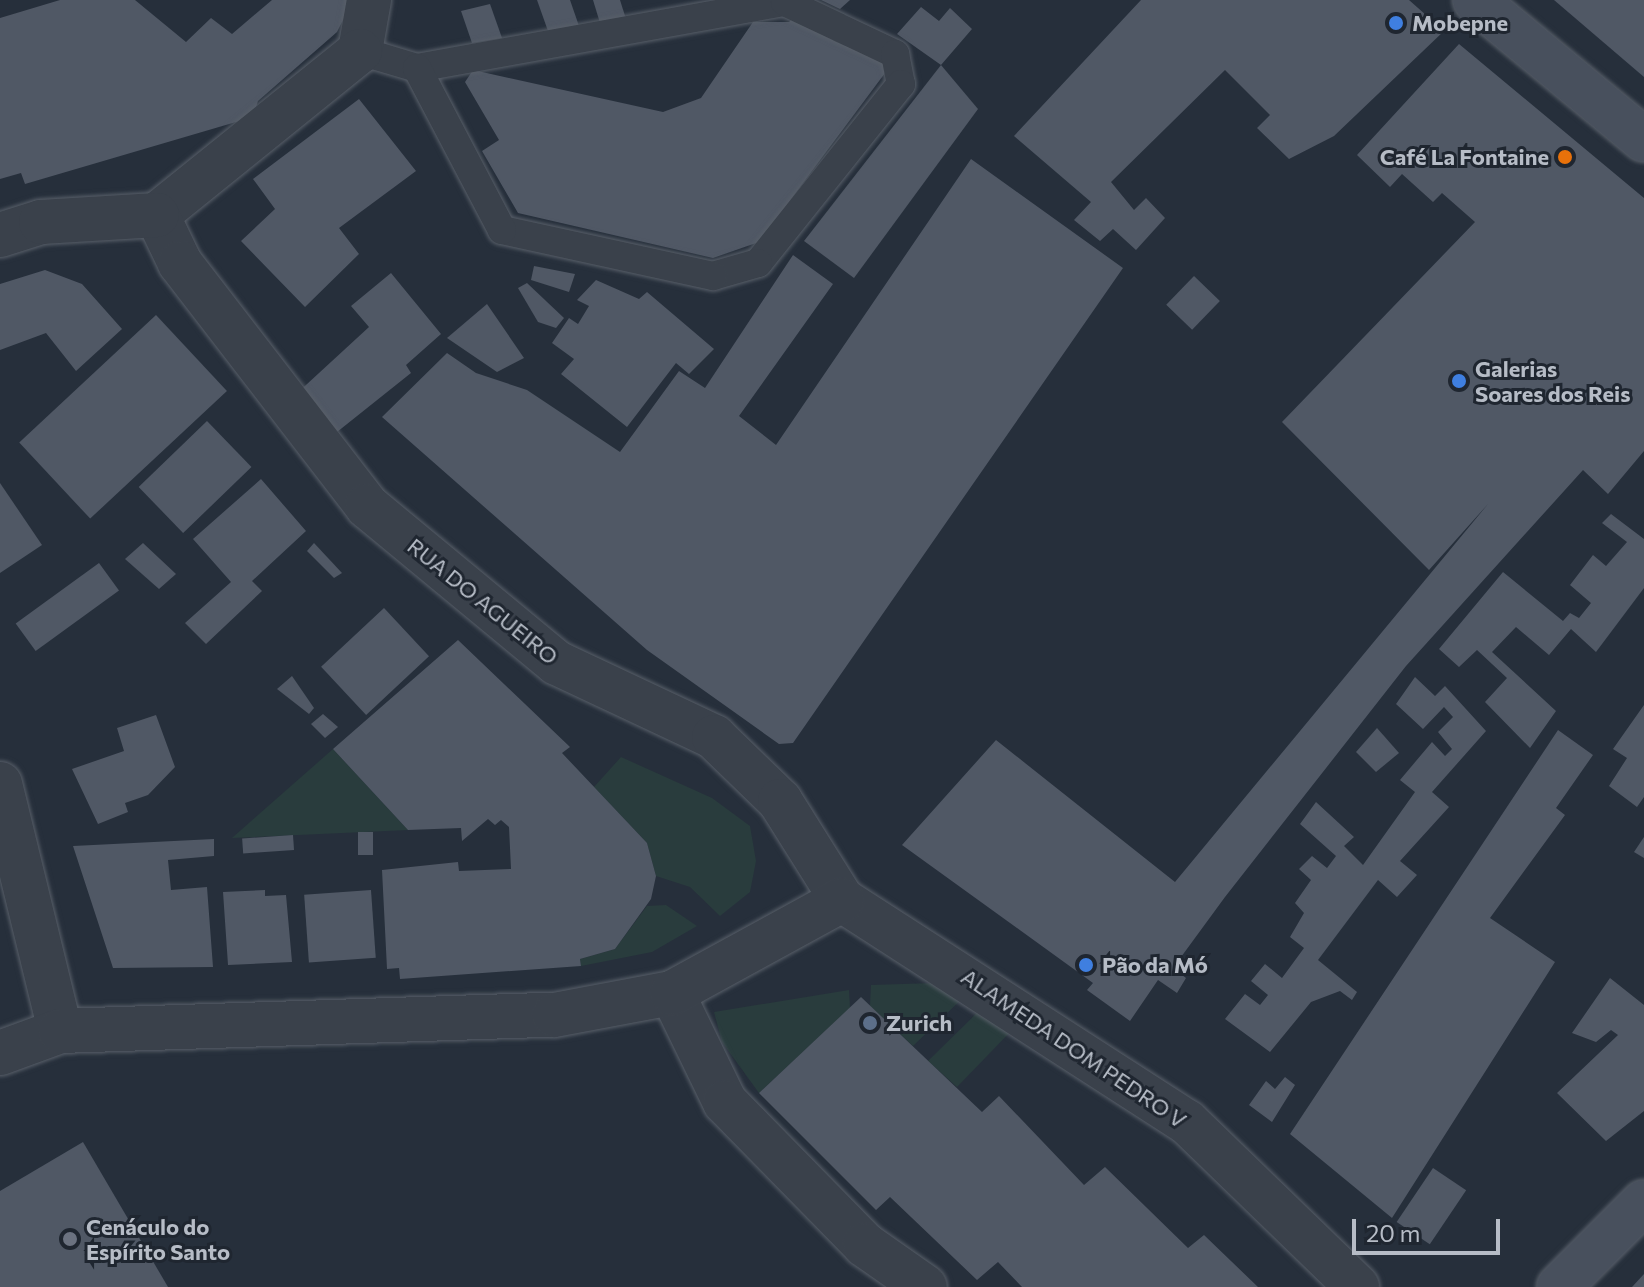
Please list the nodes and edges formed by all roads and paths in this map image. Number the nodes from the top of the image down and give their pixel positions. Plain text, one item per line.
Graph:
1 (1475, 0) edge
2 (369, 4) edge
3 (360, 51) junction
4 (417, 68) junction
5 (1644, 140) edge
6 (157, 215) junction
7 (0, 235) edge
8 (0, 784) edge
9 (842, 900) junction
10 (672, 993) junction
11 (60, 1031) junction
12 (0, 1053) edge
13 (1644, 1202) edge
14 (925, 1287) edge
15 (1357, 1287) edge
16 (1559, 1287) edge

1 - 5 main road
2 - 3 street
3 - 4 lane
3 - 6 street
4 - 4 lane
6 - 7 street
6 - 9 street, RUA DO AGUEIRO
8 - 11 street
9 - 10 street
9 - 15 street, ALAMEDA DOM PEDRO V
10 - 11 street
10 - 14 street
11 - 12 street
13 - 16 main road

